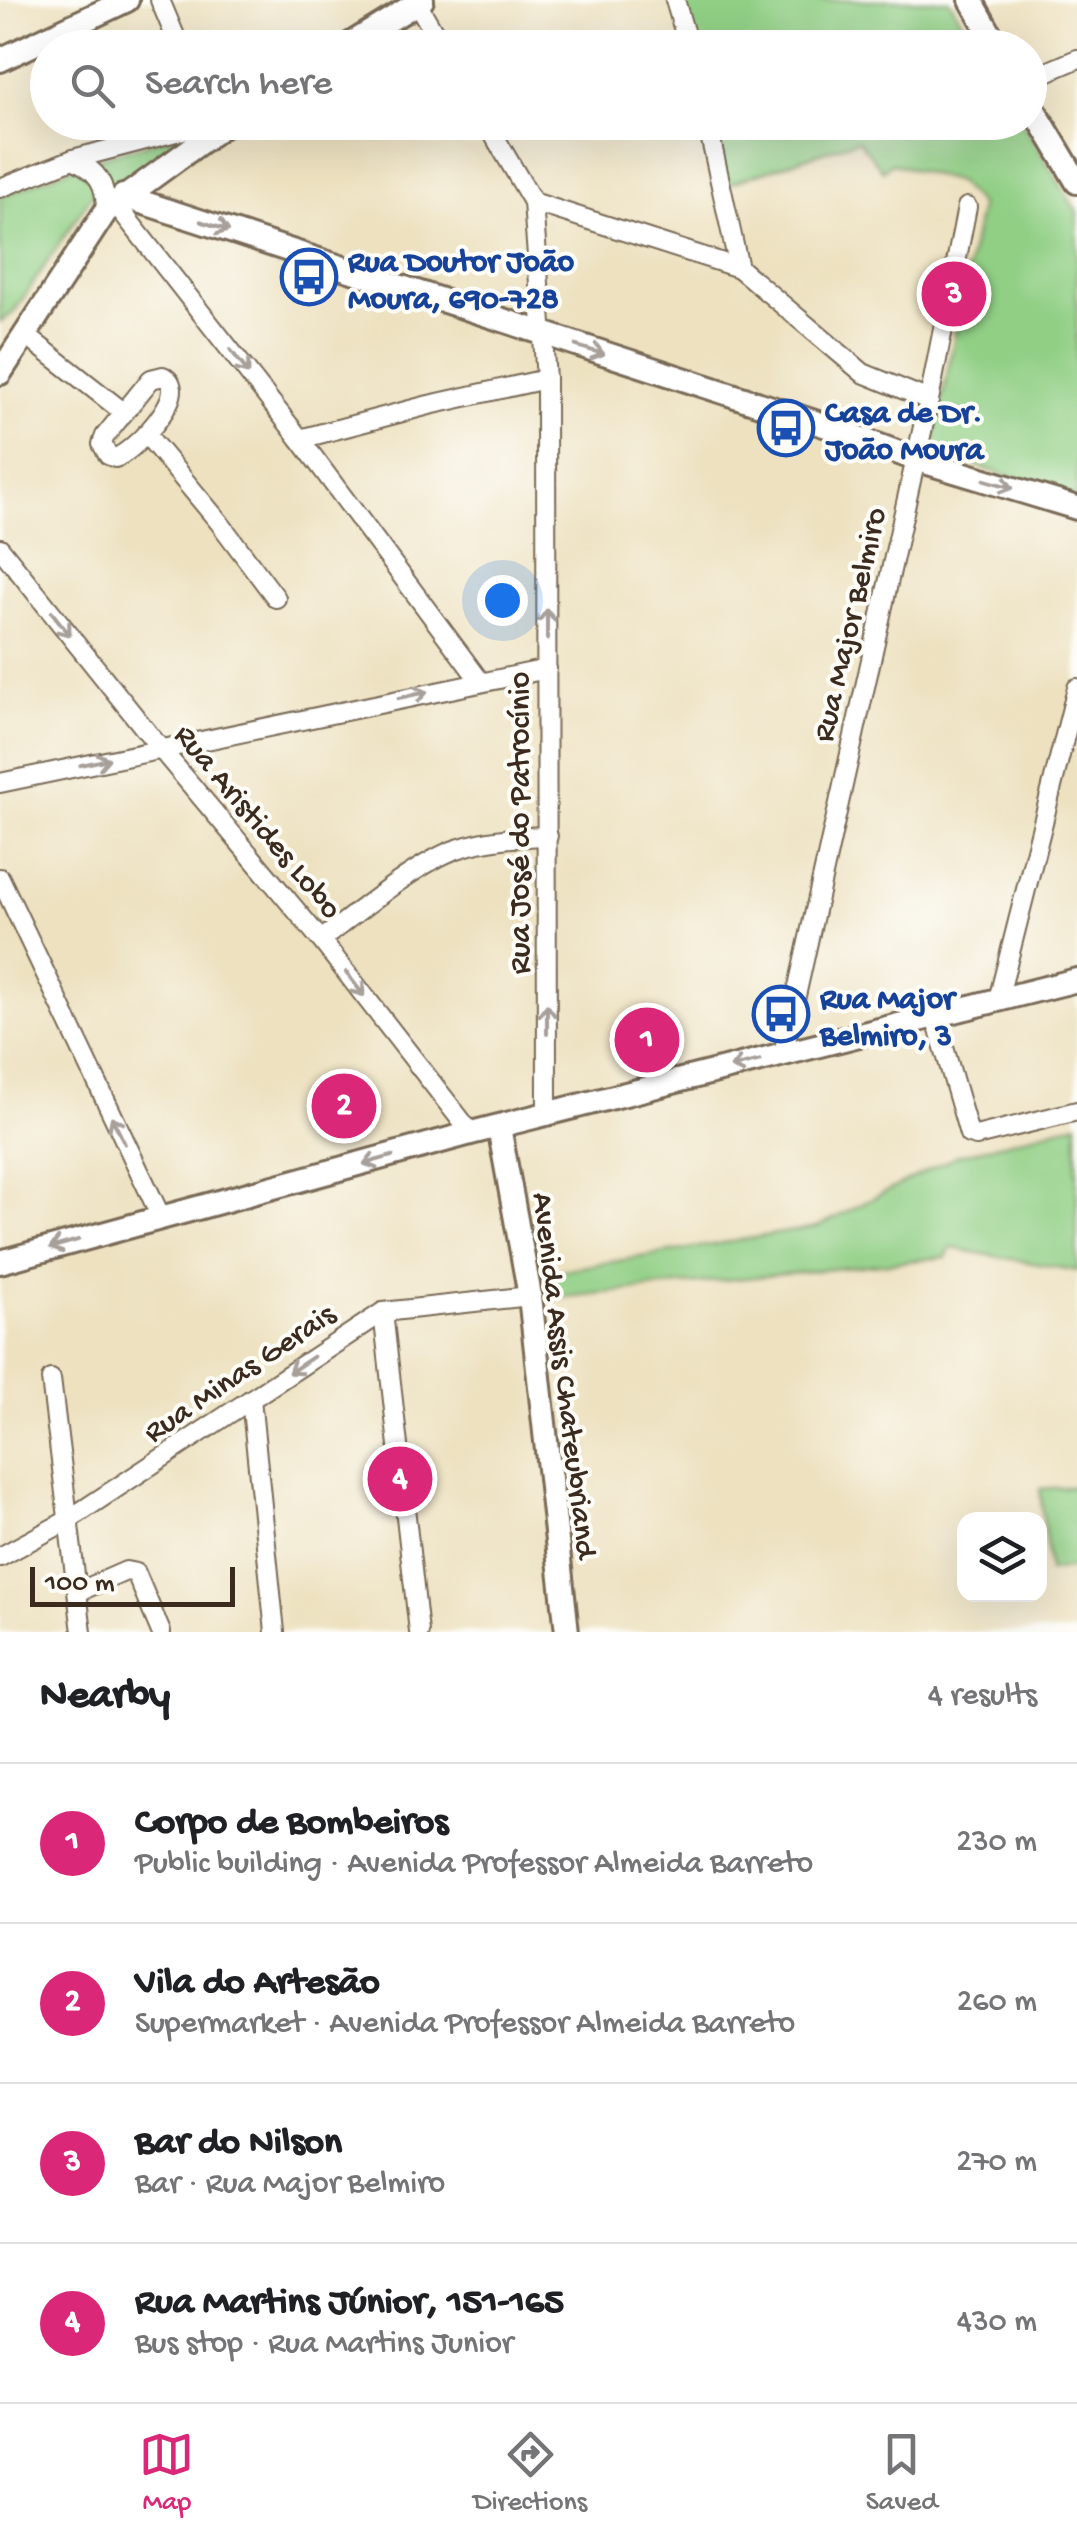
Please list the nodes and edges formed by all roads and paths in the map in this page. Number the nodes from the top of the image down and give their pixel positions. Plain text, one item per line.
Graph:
1 (127, 0) edge
2 (160, 0) edge
3 (675, 0) edge
4 (971, 0) edge
5 (419, 2) edge
6 (64, 30) edge
7 (172, 30) edge
8 (373, 30) edge
9 (434, 30) edge
10 (684, 30) edge
11 (988, 30) edge
12 (30, 46) edge
13 (1077, 59) edge
14 (0, 60) edge
15 (1047, 72) edge
16 (1047, 132) edge
17 (153, 140) edge
18 (197, 140) edge
19 (497, 140) edge
20 (711, 140) edge
21 (73, 159) junction
22 (1077, 182) edge
23 (0, 188) edge
24 (533, 202) junction
25 (114, 204) junction
26 (967, 207) dead end
27 (739, 268) junction
28 (541, 335) junction
29 (15, 340) edge
30 (0, 373) edge
31 (546, 380) junction
32 (929, 400) junction
33 (122, 411) junction
34 (146, 434) junction
35 (300, 439) junction
36 (915, 460) junction
37 (1077, 508) edge
38 (0, 548) edge
39 (276, 598) dead end
40 (547, 669) junction
41 (480, 681) junction
42 (1077, 688) edge
43 (160, 748) junction
44 (0, 783) edge
45 (548, 836) junction
46 (0, 878) edge
47 (322, 940) junction
48 (1077, 980) edge
49 (998, 1000) junction
50 (935, 1016) junction
51 (783, 1054) junction
52 (1077, 1111) edge
53 (546, 1116) junction
54 (499, 1127) junction
55 (472, 1133) junction
56 (161, 1217) junction
57 (0, 1262) edge
58 (530, 1296) junction
59 (382, 1312) junction
60 (51, 1379) dead end
61 (251, 1399) junction
62 (68, 1520) junction
63 (0, 1557) edge
64 (78, 1592) junction
65 (82, 1632) edge
66 (161, 1632) edge
67 (276, 1632) edge
68 (419, 1632) edge
69 (567, 1632) edge

1 - 6 main road
2 - 7 street
3 - 10 street
4 - 11 main road
5 - 8 main road
5 - 9 street
12 - 14 main road
13 - 15 street
16 - 22 main road
17 - 21 street
18 - 25 main road
19 - 24 street, Rua José do Patrocínio
20 - 27 street
21 - 23 street
21 - 25 street
24 - 27 street
24 - 28 street, Rua José do Patrocínio
25 -> 28 main road
25 - 29 main road
25 -> 35 street
26 - 32 street, Rua Major Belmiro
27 - 32 street
28 - 31 street, Rua José do Patrocínio
28 -> 36 main road
29 - 30 main road
29 - 33 street
31 - 35 street
40 -> 31 street, Rua José do Patrocínio
32 - 36 street, Rua Major Belmiro
33 - 34 street
33 - 34 street
34 - 39 street
35 - 41 street
36 -> 37 main road
36 - 51 street, Rua Major Belmiro
38 -> 43 street, Rua Aristides Lobo
40 - 41 street
40 - 45 street, Rua José do Patrocínio
43 -> 41 street
42 - 49 street
44 -> 43 street
43 - 47 street, Rua Aristides Lobo
45 - 47 street
53 -> 45 street, Rua José do Patrocínio
56 -> 46 street
47 -> 55 street, Rua Aristides Lobo
48 - 49 main road
49 - 50 main road
50 - 51 main road
50 - 52 street
51 -> 53 main road
53 - 54 main road
54 - 55 main road
54 - 58 main road, Avenida Assis Chateubriand
55 -> 56 main road
56 -> 57 main road
58 - 59 street, Rua Minas Gerais
58 - 69 main road, Avenida Assis Chateubriand
59 -> 61 street, Rua Minas Gerais
59 - 68 street
60 - 62 street
61 - 62 street, Rua Minas Gerais
61 - 67 street
62 - 63 street, Rua Minas Gerais
62 - 64 street
64 - 65 street
64 - 66 street

